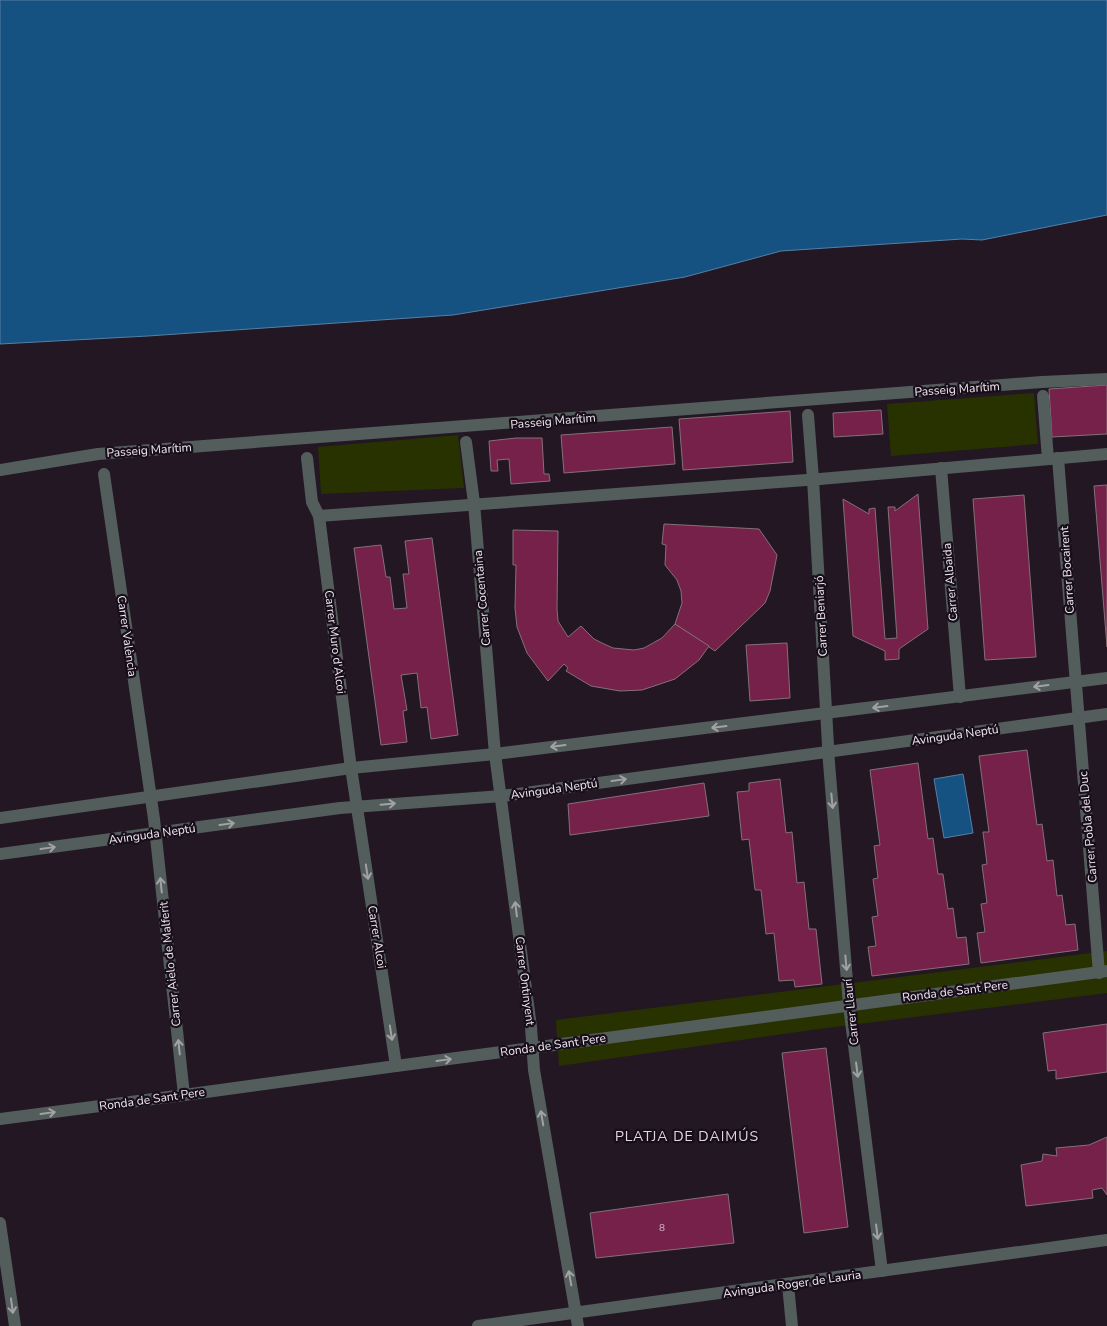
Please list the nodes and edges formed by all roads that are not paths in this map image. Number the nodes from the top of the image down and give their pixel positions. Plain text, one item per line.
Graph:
1 (1107, 379) edge
2 (1043, 396) dead end
3 (808, 415) dead end
4 (466, 442) dead end
5 (1107, 454) edge
6 (307, 458) dead end
7 (1053, 459) junction
8 (941, 468) junction
9 (0, 470) edge
10 (104, 474) dead end
11 (813, 480) junction
12 (474, 503) junction
13 (319, 516) junction
14 (1107, 678) edge
15 (1076, 682) junction
16 (960, 697) junction
17 (826, 714) junction
18 (1107, 714) edge
19 (1078, 718) junction
20 (828, 752) junction
21 (495, 754) junction
22 (351, 768) junction
23 (502, 796) junction
24 (151, 797) junction
25 (359, 807) junction
26 (0, 818) edge
27 (155, 833) junction
28 (0, 854) edge
29 (1103, 972) edge
30 (849, 1005) junction
31 (532, 1048) junction
32 (396, 1066) junction
33 (184, 1095) junction
34 (0, 1120) edge
35 (0, 1223) edge
36 (1107, 1240) edge
37 (882, 1271) junction
38 (788, 1285) junction
39 (577, 1320) edge
40 (15, 1326) edge
41 (478, 1326) edge
42 (792, 1326) edge

1 - 9 street, Passeig Marítim
2 - 7 street
3 - 11 street
4 - 12 street, Carrer Cocentaina
5 - 7 street
6 - 13 street
7 - 8 street
7 - 15 street, Carrer Bocairent
8 - 11 street
8 - 16 street, Carrer Albaida
10 - 24 street, Carrer València
11 - 12 street
11 - 17 street, Carrer Beniarjó
12 - 13 street
12 - 21 street, Carrer Cocentaina
13 - 22 street, Carrer Muro d'Alcoi
14 - 15 street
15 -> 16 street
15 - 19 street, Carrer Pobla del Duc
16 -> 17 street
17 - 20 street, Carrer Beniarjó
17 -> 21 street
18 - 19 street, Avinguda Neptú
19 - 20 street, Avinguda Neptú
19 - 29 street, Carrer Pobla del Duc
23 -> 20 street, Avinguda Neptú
20 -> 30 street, Carrer Llaurí
21 - 22 street
21 - 23 street, Carrer Ontinyent
22 - 24 street
22 - 25 street, Carrer Muro d'Alcoi
25 -> 23 street, Avinguda Neptú
31 -> 23 street, Carrer Ontinyent
24 - 26 street
24 - 27 street, Carrer València
27 -> 25 street, Avinguda Neptú
25 -> 32 street, Carrer Alcoi
28 -> 27 street, Avinguda Neptú
33 -> 27 street, Carrer Aielo de Malferit
29 - 30 street, Ronda de Sant Pere
30 - 31 street, Ronda de Sant Pere
30 -> 37 street, Carrer Llaurí
32 -> 31 street, Ronda de Sant Pere
39 -> 31 street, Carrer Ontinyent
32 - 33 street, Ronda de Sant Pere
34 -> 33 street, Ronda de Sant Pere
35 -> 40 street
36 - 37 street, Avinguda Roger de Lauria
37 - 38 street, Avinguda Roger de Lauria
38 - 39 street, Avinguda Roger de Lauria
38 - 42 street
39 - 41 street, Avinguda Roger de Lauria

